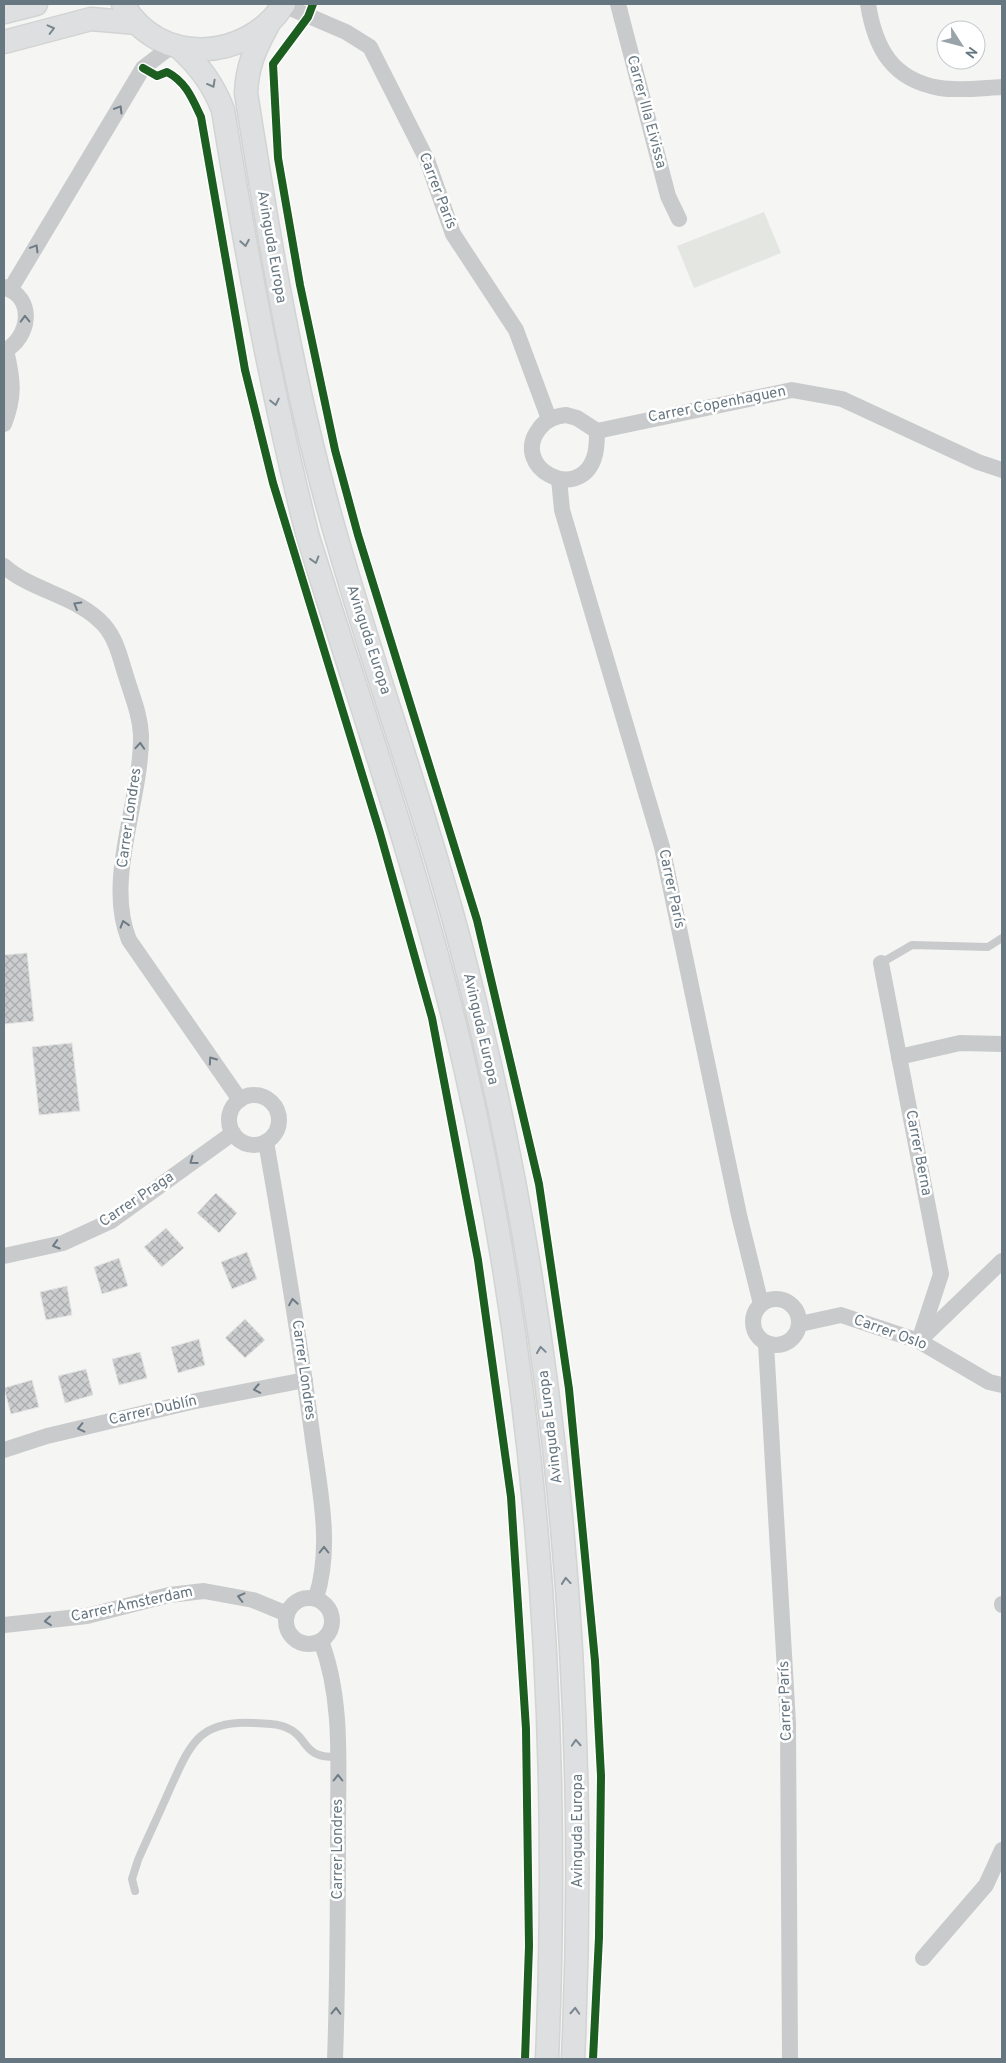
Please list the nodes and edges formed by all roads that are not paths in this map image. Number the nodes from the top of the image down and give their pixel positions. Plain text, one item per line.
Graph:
1 (36, 4) edge
2 (122, 4) edge
3 (618, 4) edge
4 (868, 4) edge
5 (284, 5) edge
6 (4, 12) edge
7 (137, 23) junction
8 (268, 25) junction
9 (4, 42) edge
10 (177, 46) junction
11 (1002, 87) edge
12 (679, 219) dead end
13 (7, 289) edge
14 (5, 351) edge
15 (549, 419) junction
16 (4, 424) edge
17 (597, 431) junction
18 (1002, 470) edge
19 (559, 479) junction
20 (4, 566) edge
21 (456, 928) junction
22 (431, 935) junction
23 (1002, 938) edge
24 (881, 963) joint
25 (1002, 1044) edge
26 (899, 1057) junction
27 (240, 1100) junction
28 (233, 1132) junction
29 (266, 1142) junction
30 (4, 1256) edge
31 (1002, 1261) edge
32 (761, 1304) junction
33 (800, 1324) junction
34 (920, 1341) junction
35 (766, 1344) junction
36 (305, 1380) junction
37 (1002, 1385) edge
38 (4, 1450) edge
39 (316, 1598) junction
40 (287, 1614) junction
41 (4, 1626) edge
42 (322, 1641) junction
43 (338, 1757) junction
44 (1002, 1850) edge
45 (135, 1891) dead end
46 (924, 1958) dead end
47 (335, 2059) edge
48 (547, 2059) edge
49 (573, 2059) edge
50 (790, 2059) edge

1 - 6 main road
2 - 7 main road
3 - 12 street, Carrer Illa Eivissa
4 - 11 street
5 - 8 main road
5 - 15 street, Carrer París
9 -> 7 main road
7 - 10 main road
8 - 10 main road
8 - 21 main road, Avinguda Europa
13 -> 10 street
10 -> 22 main road, Avinguda Europa
14 -> 13 street
14 - 16 street
15 - 17 street
15 - 19 street
17 - 18 street, Carrer Copenhaguen
17 - 19 street
19 - 32 street, Carrer París
27 -> 20 street, Carrer Londres
21 - 22 main road
49 -> 21 main road, Avinguda Europa
22 - 48 main road, Avinguda Europa
23 - 24 lane
24 - 26 street, Carrer Berna
25 - 26 street
26 - 34 street, Carrer Berna
27 - 28 street
27 - 29 street
28 - 29 street
28 -> 30 street, Carrer Praga
36 -> 29 street, Carrer Londres
31 - 34 street
32 - 33 street
32 - 35 street
33 - 34 street, Carrer Oslo
33 - 35 street
34 - 37 street, Carrer Oslo
35 - 50 street, Carrer París
36 -> 38 street, Carrer Dublín
39 -> 36 street, Carrer Londres
39 - 40 street
39 - 42 street
40 -> 41 street, Carrer Amsterdam
40 - 42 street
42 - 43 street, Carrer Londres
43 - 45 lane
47 -> 43 street, Carrer Londres
44 - 46 street

